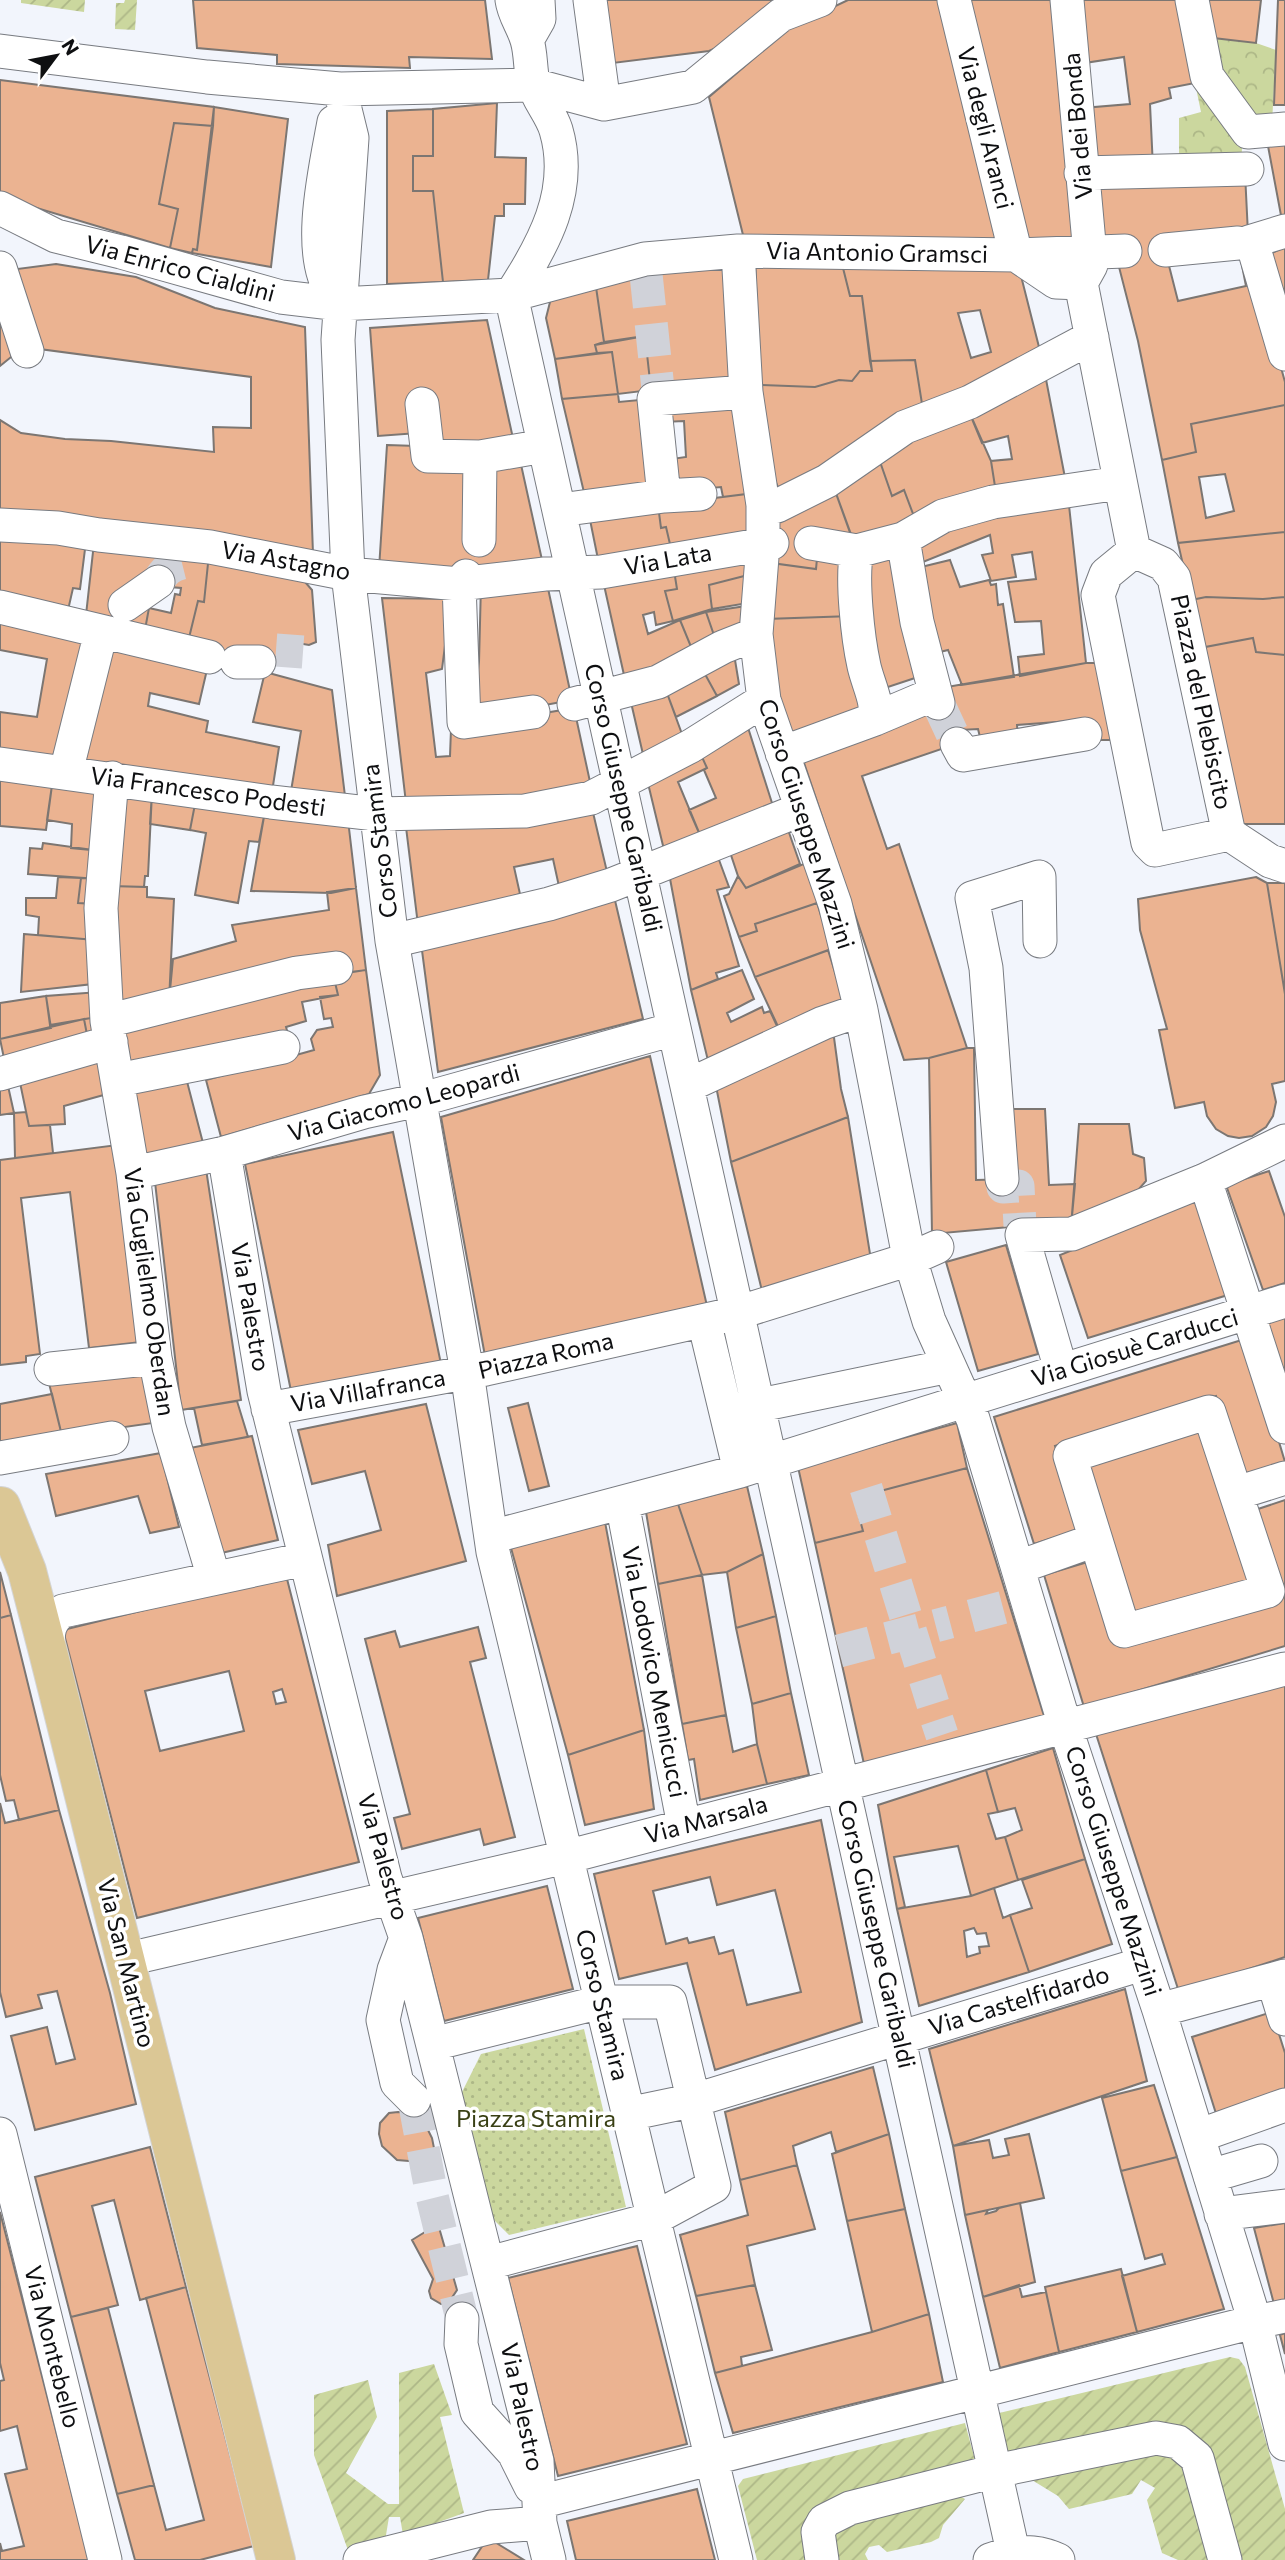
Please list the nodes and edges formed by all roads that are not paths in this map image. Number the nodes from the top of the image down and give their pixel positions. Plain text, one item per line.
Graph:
1 (512, 0) edge
2 (538, 0) edge
3 (590, 0) edge
4 (820, 0) edge
5 (954, 0) edge
6 (1067, 0) edge
7 (1192, 0) edge
8 (527, 40) junction
9 (0, 51) edge
10 (533, 85) junction
11 (340, 89) junction
12 (604, 104) junction
13 (1285, 129) edge
14 (1247, 169) dead end
15 (1082, 173) junction
16 (12, 214) edge
17 (1285, 232) edge
18 (1247, 243) junction
19 (1165, 250) dead end
20 (738, 251) junction
21 (1089, 251) junction
22 (1125, 251) dead end
23 (1016, 255) junction
24 (0, 263) edge
25 (0, 268) edge
26 (1081, 283) junction
27 (511, 295) junction
28 (341, 304) junction
29 (1092, 337) junction
30 (27, 351) dead end
31 (1285, 354) edge
32 (746, 392) junction
33 (422, 404) dead end
34 (544, 446) junction
35 (481, 457) junction
36 (1119, 483) junction
37 (700, 494) dead end
38 (664, 496) junction
39 (763, 505) junction
40 (560, 510) junction
41 (0, 524) edge
42 (903, 538) junction
43 (478, 540) dead end
44 (811, 543) dead end
45 (768, 544) junction
46 (857, 551) junction
47 (1133, 551) junction
48 (572, 573) junction
49 (348, 574) junction
50 (463, 580) junction
51 (158, 582) tunnel mouth
52 (0, 607) edge
53 (117, 626) junction
54 (756, 634) junction
55 (235, 660) dead end
56 (764, 700) junction
57 (587, 701) junction
58 (533, 712) dead end
59 (875, 719) junction
60 (1107, 730) junction
61 (957, 744) dead end
62 (782, 753) junction
63 (0, 764) edge
64 (66, 772) junction
65 (112, 778) junction
66 (621, 782) junction
67 (802, 809) junction
68 (376, 814) junction
69 (1229, 834) junction
70 (1285, 866) edge
71 (641, 873) junction
72 (392, 941) junction
73 (1040, 941) dead end
74 (336, 968) dead end
75 (861, 1010) junction
76 (109, 1032) junction
77 (660, 1033) junction
78 (283, 1047) dead end
79 (0, 1074) edge
80 (118, 1080) junction
81 (687, 1086) junction
82 (419, 1100) junction
83 (1285, 1141) edge
84 (224, 1153) junction
85 (133, 1173) junction
86 (1002, 1179) tunnel mouth
87 (1205, 1180) junction
88 (918, 1253) junction
89 (1285, 1301) edge
90 (736, 1307) junction
91 (1248, 1313) junction
92 (704, 1321) junction
93 (155, 1358) junction
94 (949, 1366) junction
95 (51, 1369) dead end
96 (749, 1369) junction
97 (1061, 1370) junction
98 (467, 1373) junction
99 (718, 1378) junction
100 (974, 1405) junction
101 (268, 1409) junction
102 (742, 1409) junction
103 (1285, 1427) edge
104 (112, 1438) dead end
105 (0, 1458) edge
106 (761, 1470) junction
107 (1285, 1478) edge
108 (1237, 1493) junction
109 (1, 1506) edge
110 (625, 1518) dead end
111 (1094, 1540) junction
112 (492, 1544) junction
113 (304, 1559) junction
114 (1019, 1567) junction
115 (214, 1578) junction
116 (63, 1611) junction
117 (48, 1652) junction
118 (1285, 1669) edge
119 (1065, 1726) junction
120 (841, 1784) junction
121 (684, 1826) junction
122 (566, 1857) junction
123 (392, 1899) junction
124 (406, 1938) junction
125 (124, 1960) junction
126 (1142, 1964) junction
127 (1281, 1979) edge
128 (601, 2002) junction
129 (1159, 2010) junction
130 (1285, 2019) edge
131 (900, 2036) junction
132 (433, 2044) junction
133 (414, 2100) tunnel mouth
134 (695, 2100) junction
135 (1285, 2105) edge
136 (628, 2114) junction
137 (0, 2134) edge
138 (1198, 2136) junction
139 (1261, 2161) dead end
140 (1210, 2176) junction
141 (1285, 2207) edge
142 (1222, 2214) junction
143 (653, 2219) junction
144 (489, 2263) junction
145 (462, 2319) tunnel mouth
146 (1270, 2319) edge
147 (977, 2393) junction
148 (1285, 2444) edge
149 (712, 2459) junction
150 (995, 2471) junction
151 (540, 2513) junction
152 (1002, 2556) edge
153 (105, 2560) edge
154 (276, 2560) edge
155 (360, 2560) edge
156 (549, 2560) edge
157 (736, 2560) edge
158 (822, 2560) edge
159 (1058, 2560) edge
160 (1225, 2560) edge

1 - 8 street
2 - 8 street
3 - 12 street
4 - 12 street
5 - 23 street, Via degli Aranci
6 - 15 street, Via dei Bonda
7 - 13 street
8 - 10 street
9 - 11 street
10 - 11 street
10 - 12 street
10 - 27 street
11 - 28 street
11 - 28 street
14 - 15 street
15 - 21 street, Via dei Bonda
16 - 24 street, Via Enrico Cialdini
16 - 28 street, Via Enrico Cialdini
17 - 18 street
18 - 19 street
18 - 31 street
20 - 23 street, Via Antonio Gramsci
20 - 27 street, Via Antonio Gramsci
20 - 32 street, Corso Giuseppe Mazzini
21 - 22 street
21 - 23 street
21 - 26 street
23 - 26 street
25 - 30 street
26 - 29 street
27 - 28 street, Via Enrico Cialdini
27 - 34 street, Corso Giuseppe Garibaldi
28 - 49 street, Corso Stamira
29 - 36 street
29 - 39 street
32 - 38 street
32 - 39 street, Corso Giuseppe Mazzini
33 - 35 street
34 - 35 street
34 - 40 street, Corso Giuseppe Garibaldi
35 - 43 street
36 - 42 street
36 - 47 street
37 - 38 street
38 - 40 street
39 - 45 street, Corso Giuseppe Mazzini
40 - 48 street, Corso Giuseppe Garibaldi
41 - 49 street, Via Astagno
42 - 46 street
42 - 59 street
44 - 46 street
45 - 48 street, Via Lata
45 - 54 street, Corso Giuseppe Mazzini
46 - 59 street
47 - 60 street, Piazza del Plebiscito
47 - 69 street, Piazza del Plebiscito
48 - 50 street, Via Astagno
48 - 57 street, Corso Giuseppe Garibaldi
49 - 50 street, Via Astagno
49 - 68 street, Corso Stamira
50 - 58 street
51 - 53 street
52 - 53 street
53 - 55 street
53 - 64 street
54 - 56 street, Corso Giuseppe Mazzini
54 - 57 street
56 - 62 street, Corso Giuseppe Mazzini
56 - 66 street, Via Francesco Podesti
57 - 66 street, Corso Giuseppe Garibaldi
59 - 62 street
60 - 61 street
60 - 69 street, Piazza del Plebiscito
62 - 67 street, Corso Giuseppe Mazzini
63 - 64 street, Via Francesco Podesti
64 - 65 street, Via Francesco Podesti
65 - 68 street, Via Francesco Podesti
65 - 76 street, Via Guglielmo Oberdan
66 - 68 street, Via Francesco Podesti
66 - 71 street, Corso Giuseppe Garibaldi
67 - 71 street
67 - 75 street, Corso Giuseppe Mazzini
68 - 72 street, Corso Stamira
69 - 70 street, Piazza del Plebiscito
71 - 72 street
71 - 77 street, Corso Giuseppe Garibaldi
72 - 82 street, Corso Stamira
73 - 86 street
74 - 76 street
75 - 81 street
75 - 88 street, Corso Giuseppe Mazzini
76 - 79 street
76 - 80 street, Via Guglielmo Oberdan
77 - 81 street, Corso Giuseppe Garibaldi
77 - 82 street, Via Giacomo Leopardi
78 - 80 street
80 - 85 street, Via Guglielmo Oberdan
81 - 90 street, Corso Giuseppe Garibaldi
82 - 84 street, Via Giacomo Leopardi
82 - 98 street, Corso Stamira
83 - 87 street
84 - 85 street, Via Giacomo Leopardi
84 - 101 street, Via Palestro
85 - 93 street, Via Guglielmo Oberdan
87 - 91 street
87 - 97 street
88 - 90 street, Piazza Roma
88 - 94 street
89 - 91 street, Via Giosuè Carducci
90 - 92 street, Piazza Roma
90 - 96 street
91 - 97 street, Via Giosuè Carducci
91 - 103 street
92 - 98 street, Piazza Roma
92 - 99 street
93 - 95 street
93 - 115 street, Via Guglielmo Oberdan
94 - 100 street
94 - 102 street
96 - 99 street
96 - 102 street
97 - 100 street, Via Giosuè Carducci
98 - 101 street, Via Villafranca
98 - 112 street, Piazza Roma
99 - 102 street
100 - 106 street
100 - 114 street, Corso Giuseppe Mazzini
101 - 113 street, Via Palestro
102 - 106 street
104 - 105 street
106 - 112 street
106 - 120 street, Corso Giuseppe Garibaldi
107 - 108 street
108 - 111 street
108 - 111 street
109 - 116 street
109 - 117 main road
110 - 121 street, Via Lodovico Menicucci
111 - 114 street
112 - 122 street, Corso Stamira
113 - 115 street
113 - 123 street, Via Palestro
114 - 119 street, Corso Giuseppe Mazzini
115 - 116 street
116 - 117 street, Via San Martino
117 - 125 main road, Via San Martino
118 - 119 street, Via Marsala
119 - 120 street, Via Marsala
119 - 126 street, Corso Giuseppe Mazzini
120 - 121 street, Via Marsala
120 - 131 street, Corso Giuseppe Garibaldi
121 - 122 street, Via Marsala
122 - 123 street, Via Marsala
122 - 128 street, Corso Stamira
123 - 124 street, Via Palestro
123 - 125 street, Via Marsala
124 - 132 street, Via Palestro
124 - 133 street
125 - 154 main road, Via San Martino
126 - 129 street, Corso Giuseppe Mazzini
126 - 131 street, Via Castelfidardo
127 - 129 street
127 - 130 street
128 - 132 street
128 - 134 street
128 - 136 street, Corso Stamira
129 - 138 street, Corso Giuseppe Mazzini
131 - 134 street, Via Castelfidardo
131 - 147 street, Corso Giuseppe Garibaldi
132 - 144 street, Via Palestro
134 - 136 street
134 - 143 street
135 - 138 street
136 - 143 street, Corso Stamira
137 - 153 street, Via Montebello
138 - 140 street, Corso Giuseppe Mazzini
139 - 140 street
140 - 142 street, Corso Giuseppe Mazzini
141 - 142 street
142 - 146 street, Corso Giuseppe Mazzini
143 - 144 street
143 - 149 street, Corso Stamira
144 - 151 street, Via Palestro
145 - 151 street
146 - 147 street
146 - 148 street, Corso Giuseppe Mazzini
147 - 149 street
147 - 150 street, Corso Giuseppe Garibaldi
149 - 151 street
149 - 157 street, Corso Stamira
150 - 152 street, Corso Giuseppe Garibaldi
150 - 158 street
150 - 160 street
151 - 155 street
151 - 156 street, Via Palestro
152 - 159 street

